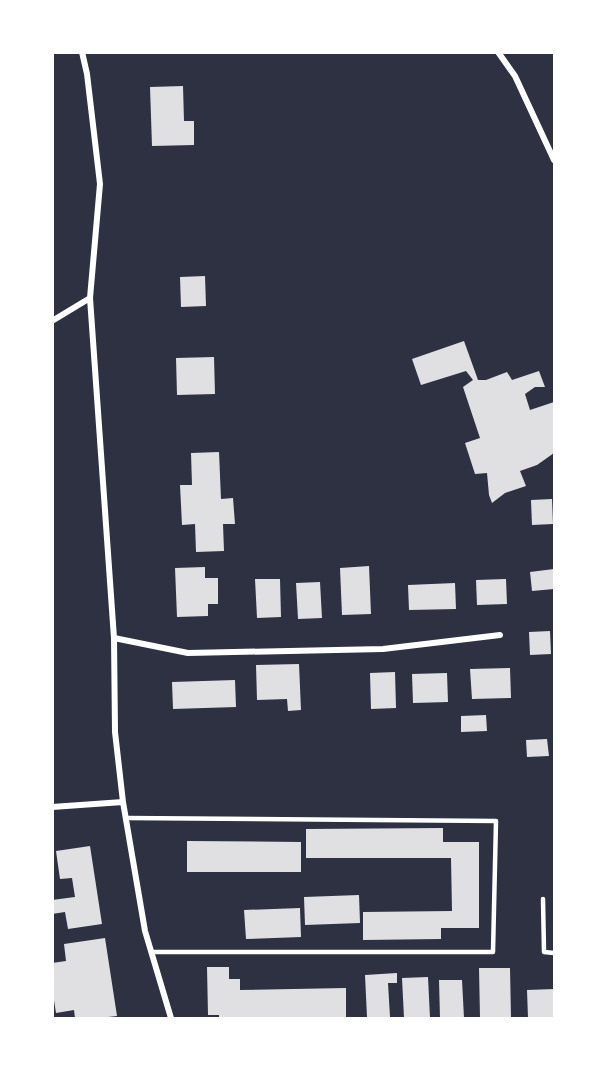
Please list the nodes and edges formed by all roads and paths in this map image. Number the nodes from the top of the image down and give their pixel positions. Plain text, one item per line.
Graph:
1 (82, 52) edge
2 (498, 52) edge
3 (555, 160) edge
4 (90, 298) junction
5 (52, 321) edge
6 (501, 635) dead end
7 (114, 638) junction
8 (123, 802) junction
9 (52, 807) edge
10 (126, 818) junction
11 (543, 899) dead end
12 (152, 952) junction
13 (555, 953) edge
14 (171, 1018) edge

1 - 4 street
2 - 3 street
4 - 5 street
4 - 7 street
6 - 7 street
7 - 8 street
8 - 9 street
8 - 10 street
10 - 12 street
10 - 12 lane
11 - 13 lane
12 - 14 street

